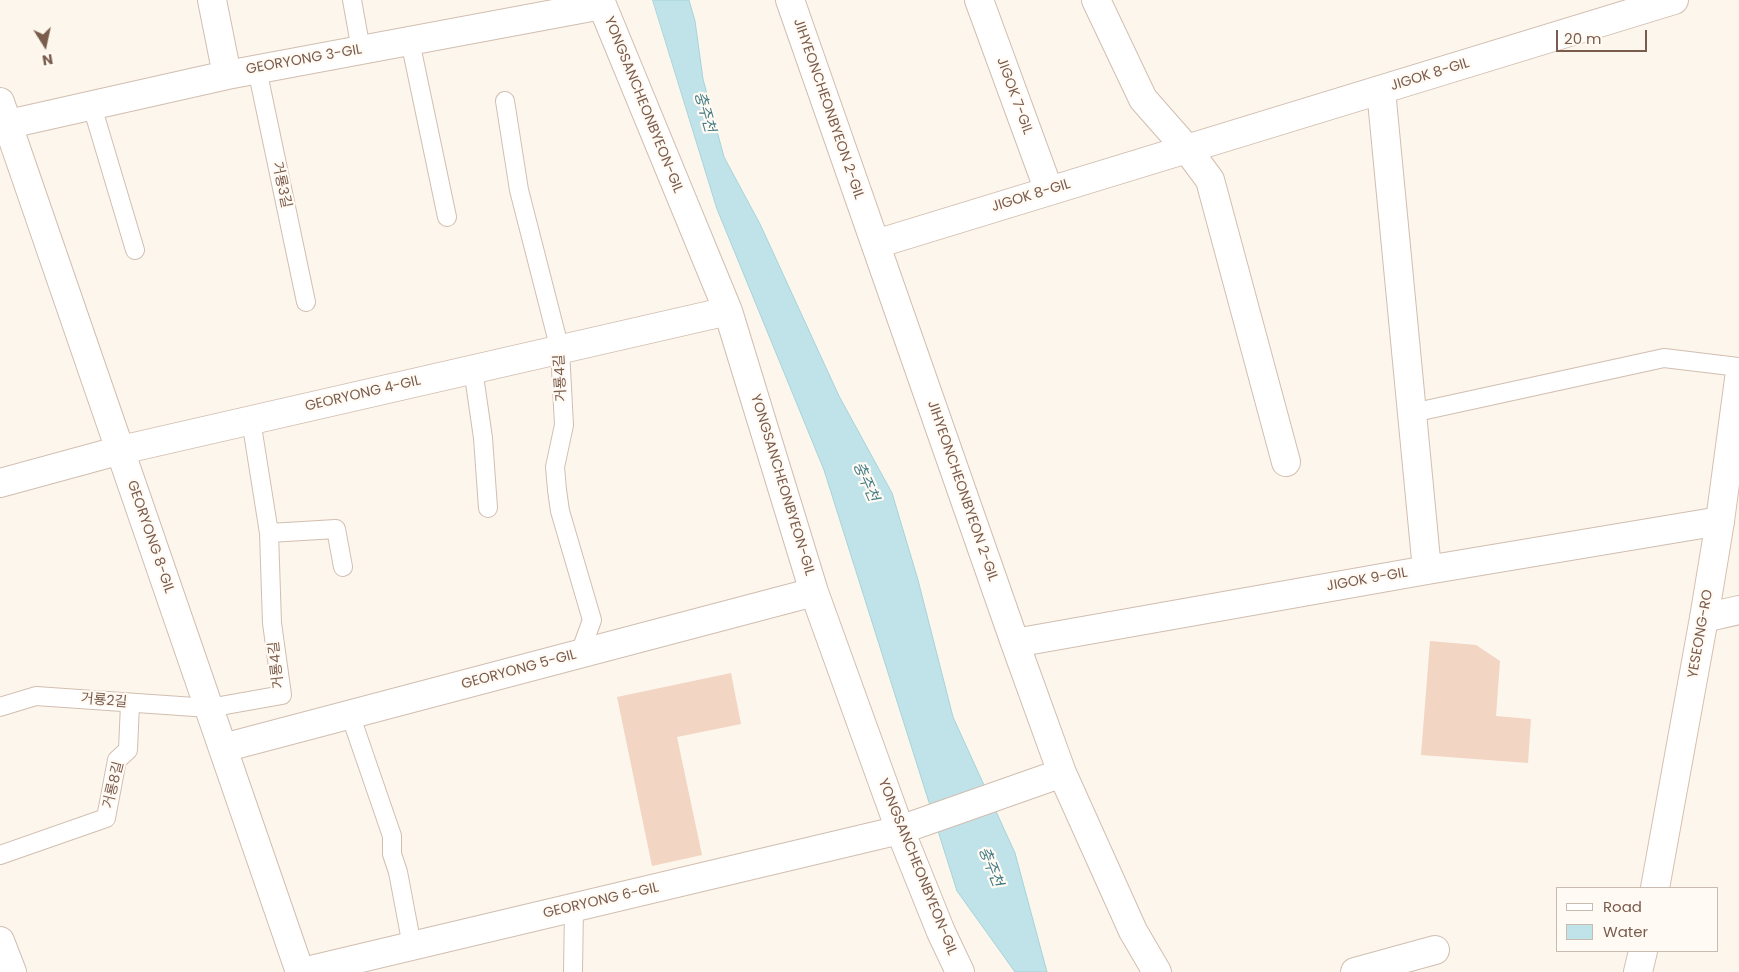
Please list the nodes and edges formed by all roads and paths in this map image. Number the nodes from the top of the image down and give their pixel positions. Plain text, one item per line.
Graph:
1 (212, 0) edge
2 (352, 0) edge
3 (790, 0) edge
4 (979, 0) edge
5 (1096, 0) edge
6 (1674, 0) edge
7 (601, 3) edge
8 (410, 41) junction
9 (361, 50) junction
10 (257, 69) junction
11 (227, 75) junction
12 (1381, 90) junction
13 (505, 101) dead end
14 (92, 106) junction
15 (4, 113) edge
16 (1187, 149) junction
17 (1049, 191) junction
18 (447, 217) dead end
19 (876, 244) junction
20 (136, 250) dead end
21 (306, 302) dead end
22 (728, 311) junction
23 (560, 350) junction
24 (1739, 367) edge
25 (473, 370) junction
26 (1739, 379) edge
27 (1412, 413) junction
28 (251, 420) junction
29 (120, 450) junction
30 (1286, 462) dead end
31 (0, 483) edge
32 (488, 508) dead end
33 (1720, 521) junction
34 (268, 533) junction
35 (343, 567) dead end
36 (1428, 570) junction
37 (814, 592) junction
38 (1739, 610) edge
39 (1704, 618) junction
40 (1015, 643) junction
41 (580, 654) junction
42 (130, 704) junction
43 (0, 707) edge
44 (209, 708) junction
45 (350, 714) junction
46 (223, 748) junction
47 (1062, 773) junction
48 (900, 830) junction
49 (0, 855) edge
50 (1655, 887) edge
51 (574, 907) junction
52 (0, 941) edge
53 (412, 946) junction
54 (1435, 950) dead end
55 (1644, 952) edge
56 (12, 972) edge
57 (301, 972) edge
58 (574, 972) edge
59 (960, 972) edge
60 (1157, 972) edge
61 (1355, 972) edge
62 (1638, 972) edge

1 - 11 street
2 - 9 lane
3 - 19 street, JIHYEONCHEONBYEON 2-GIL
4 - 17 street, JIGOK 7-GIL
5 - 16 street
6 - 12 street, JIGOK 8-GIL
7 - 8 street, GEORYONG 3-GIL
7 - 22 street, YONGSANCHEONBYEON-GIL
8 - 9 street, GEORYONG 3-GIL
8 - 18 lane
9 - 10 street, GEORYONG 3-GIL
10 - 11 street, GEORYONG 3-GIL
10 - 21 lane, 거룡3길
11 - 14 street, GEORYONG 3-GIL
12 - 16 street, JIGOK 8-GIL
12 - 27 street
13 - 23 lane, 거룡4길
14 - 15 street, GEORYONG 3-GIL
14 - 20 lane
15 - 29 street, GEORYONG 8-GIL
16 - 17 street, JIGOK 8-GIL
16 - 30 street
17 - 19 street, JIGOK 8-GIL
19 - 40 street, JIHYEONCHEONBYEON 2-GIL
22 - 23 street, GEORYONG 4-GIL
22 - 37 street, YONGSANCHEONBYEON-GIL
23 - 25 street, GEORYONG 4-GIL
23 - 41 lane, 거룡4길
24 - 27 lane
25 - 28 street, GEORYONG 4-GIL
25 - 32 lane
26 - 33 street, YESEONG-RO
27 - 36 street
28 - 29 street, GEORYONG 4-GIL
28 - 34 lane, 거룡4길
29 - 31 street, GEORYONG 4-GIL
29 - 44 street, GEORYONG 8-GIL
33 - 36 street, JIGOK 9-GIL
33 - 39 street, YESEONG-RO
34 - 35 lane
34 - 44 lane, 거룡4길
36 - 40 street, JIGOK 9-GIL
37 - 41 street, GEORYONG 5-GIL
37 - 48 street, YONGSANCHEONBYEON-GIL
38 - 39 street
39 - 50 street, YESEONG-RO
40 - 47 street, JIHYEONCHEONBYEON 2-GIL
41 - 45 street, GEORYONG 5-GIL
42 - 43 lane, 거룡2길
42 - 44 lane, 거룡2길
42 - 49 lane, 거룡8길
44 - 46 street, GEORYONG 8-GIL
45 - 46 street, GEORYONG 5-GIL
45 - 53 lane
46 - 57 street, GEORYONG 8-GIL
47 - 48 street, GEORYONG 6-GIL
47 - 60 street, JIHYEONCHEONBYEON 2-GIL
48 - 51 street, GEORYONG 6-GIL
48 - 59 street, YONGSANCHEONBYEON-GIL
51 - 53 street, GEORYONG 6-GIL
51 - 58 lane
52 - 56 street
53 - 57 street, GEORYONG 6-GIL
54 - 61 street
55 - 62 street

